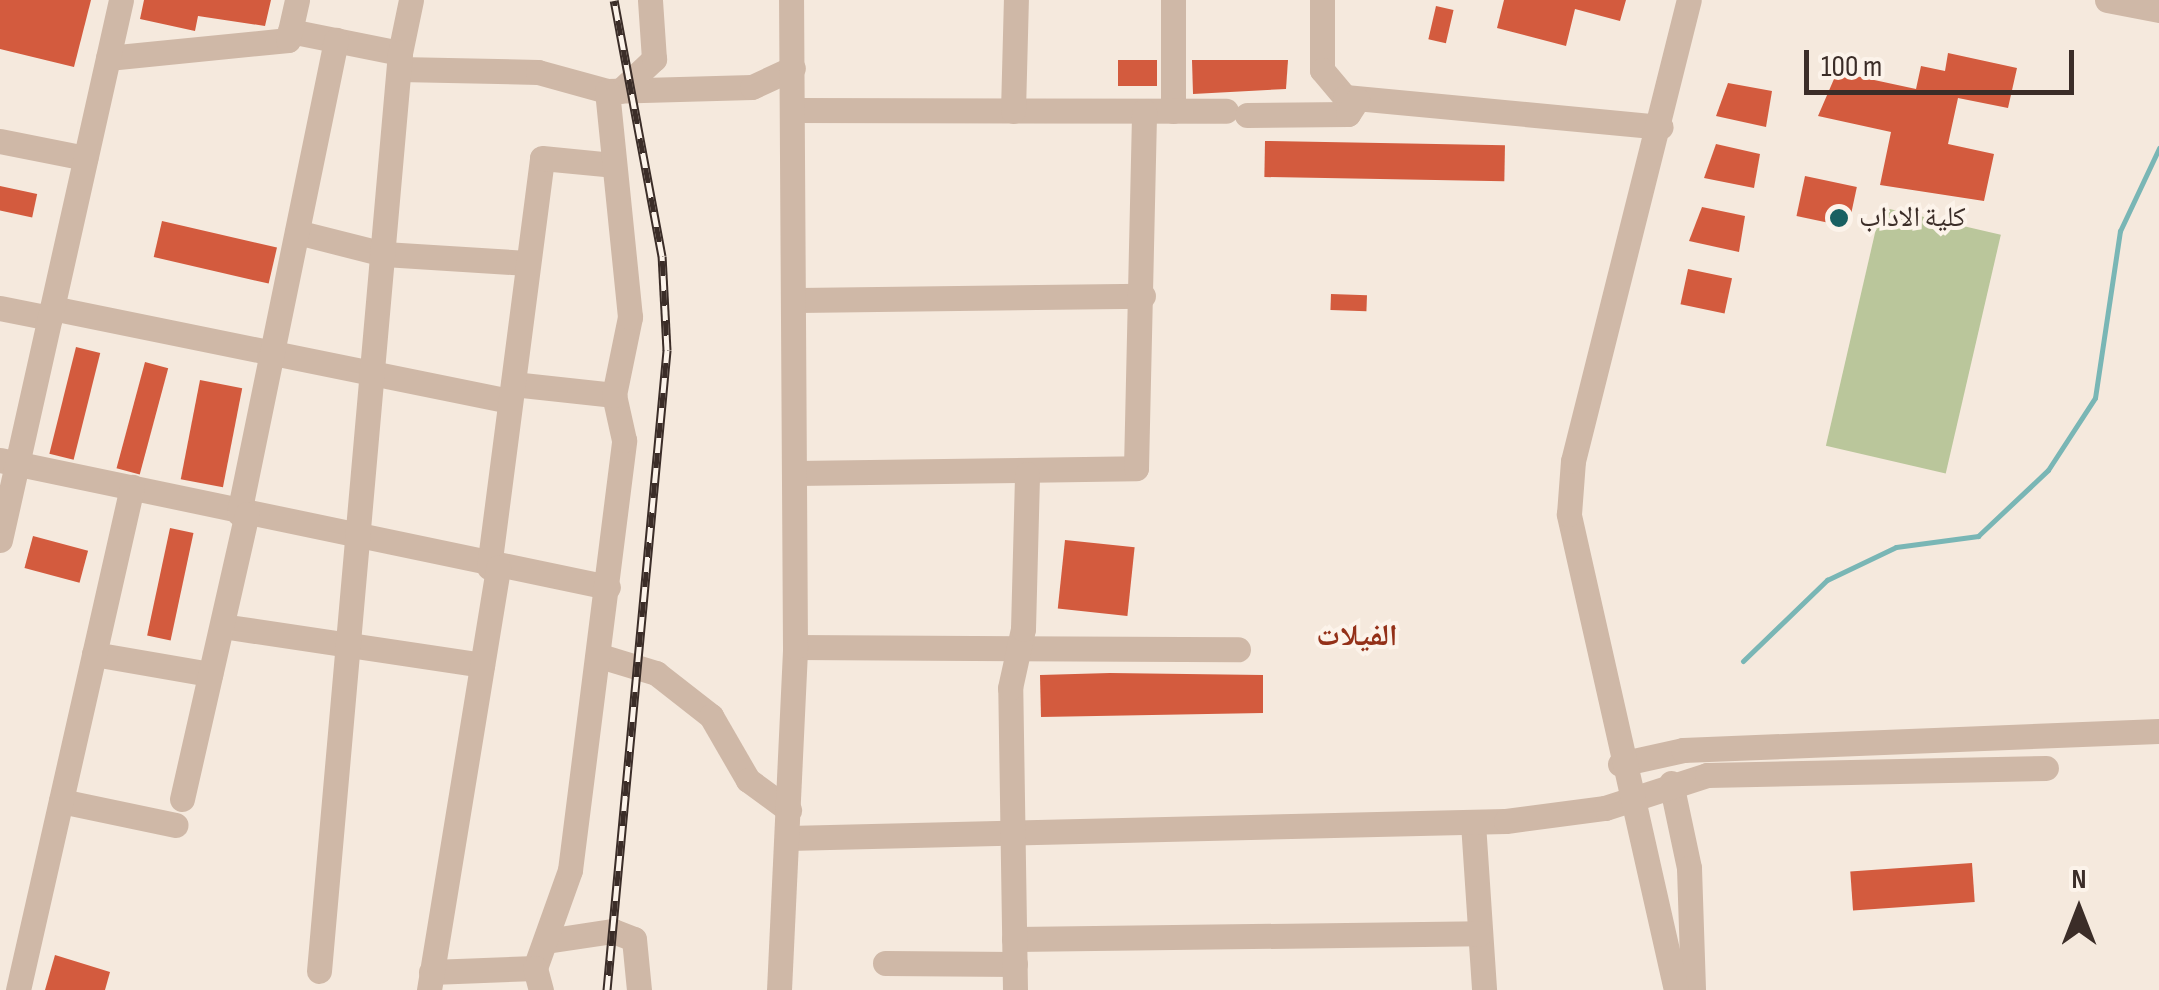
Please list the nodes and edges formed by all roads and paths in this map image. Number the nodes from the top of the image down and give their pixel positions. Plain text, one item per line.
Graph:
1 (121, 0) edge
2 (298, 0) edge
3 (411, 0) edge
4 (791, 0) edge
5 (1016, 0) edge
6 (1173, 0) edge
7 (1322, 0) edge
8 (1689, 0) edge
9 (2107, 0) edge
10 (651, 1) edge
11 (2159, 10) edge
12 (290, 31) junction
13 (336, 40) junction
14 (108, 58) junction
15 (400, 61) junction
16 (793, 68) junction
17 (614, 91) junction
18 (1357, 100) junction
19 (794, 110) junction
20 (1013, 111) junction
21 (1144, 111) junction
22 (1174, 111) junction
23 (1661, 127) junction
24 (0, 141) edge
25 (85, 158) junction
26 (613, 164) junction
27 (297, 232) junction
28 (384, 254) junction
29 (528, 262) junction
30 (1143, 296) junction
31 (798, 300) junction
32 (0, 308) edge
33 (51, 313) junction
34 (273, 353) junction
35 (374, 374) junction
36 (512, 392) junction
37 (614, 395) junction
38 (9, 462) edge
39 (796, 473) junction
40 (1027, 474) junction
41 (132, 487) junction
42 (243, 513) junction
43 (0, 540) edge
44 (355, 540) junction
45 (493, 568) junction
46 (608, 587) junction
47 (222, 626) junction
48 (346, 641) junction
49 (795, 647) junction
50 (1019, 648) junction
51 (1238, 649) dead end
52 (94, 654) junction
53 (600, 656) junction
54 (482, 665) junction
55 (210, 674) junction
56 (2159, 731) edge
57 (1620, 764) junction
58 (2046, 768) dead end
59 (1671, 782) junction
60 (182, 799) dead end
61 (61, 801) junction
62 (1627, 801) junction
63 (789, 810) junction
64 (1472, 823) junction
65 (176, 825) dead end
66 (1012, 837) junction
67 (788, 838) junction
68 (1480, 933) junction
69 (546, 941) junction
70 (885, 964) dead end
71 (1015, 964) edge
72 (319, 971) dead end
73 (538, 979) edge
74 (430, 981) edge
75 (18, 990) edge
76 (639, 990) edge
77 (779, 990) edge
78 (1484, 990) edge
79 (1676, 990) edge
80 (1693, 990) edge

1 - 14 street
2 - 12 street
3 - 15 street
4 - 16 street
5 - 20 street
6 - 22 street
7 - 18 street
8 - 23 street
9 - 11 street
10 - 17 street
12 - 13 street
12 - 14 street
13 - 15 street
13 - 27 street
14 - 25 street
15 - 17 street
15 - 28 street
16 - 17 street
16 - 19 street
17 - 26 street
18 - 22 street
18 - 23 street
19 - 20 street
19 - 31 street
20 - 21 street
21 - 22 street
21 - 30 street
23 - 57 street
24 - 25 street
25 - 33 street
26 - 29 street
26 - 37 street
27 - 28 street
27 - 34 street
28 - 29 street
28 - 35 street
29 - 36 street
30 - 31 street
30 - 40 street
31 - 39 street
32 - 33 street
33 - 34 street
33 - 38 street
34 - 35 street
34 - 42 street
35 - 36 street
35 - 44 street
36 - 37 street
36 - 45 street
37 - 46 street
38 - 41 street
38 - 43 street
39 - 40 street
39 - 49 street
40 - 50 street
41 - 42 street
41 - 52 street
42 - 44 street
42 - 47 street
44 - 45 street
44 - 48 street
45 - 46 street
45 - 54 street
46 - 53 street
47 - 48 street
47 - 55 street
48 - 54 street
48 - 72 street
49 - 50 street
49 - 63 street
50 - 51 street
50 - 66 street
52 - 55 street
52 - 61 street
53 - 63 street
53 - 69 street
54 - 74 street
55 - 60 street
56 - 57 street
57 - 62 street
58 - 59 street
59 - 62 street
59 - 80 street
61 - 65 street
61 - 75 street
62 - 64 street
62 - 79 street
63 - 67 street
64 - 66 street
64 - 68 street
66 - 67 street
66 - 71 street
67 - 77 street
68 - 71 street
68 - 78 street
69 - 73 street
69 - 76 street
70 - 71 street
73 - 74 street

